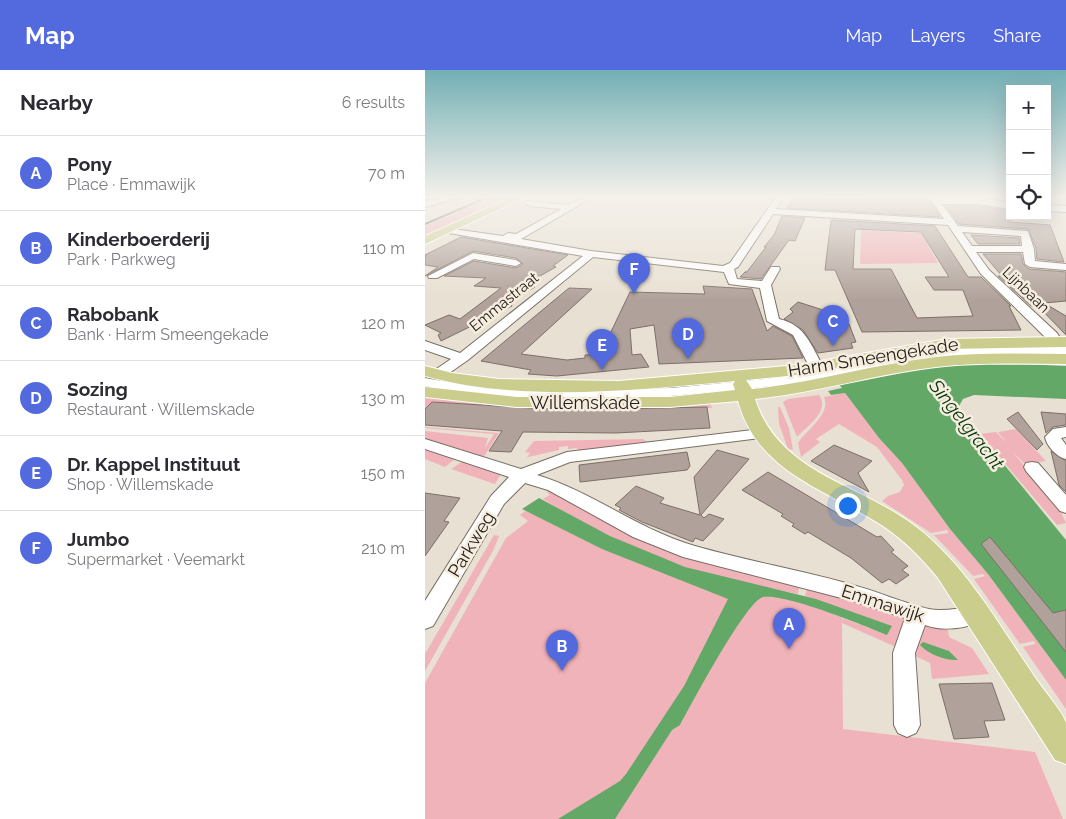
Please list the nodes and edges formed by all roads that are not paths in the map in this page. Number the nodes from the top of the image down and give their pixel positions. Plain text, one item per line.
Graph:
1 (444, 232) edge
2 (445, 232) edge
3 (460, 232) edge
4 (465, 232) edge
5 (528, 232) edge
6 (757, 232) edge
7 (956, 232) edge
8 (1015, 232) edge
9 (425, 240) edge
10 (471, 242) dead end
11 (425, 245) edge
12 (543, 246) junction
13 (967, 249) junction
14 (1029, 249) junction
15 (591, 254) junction
16 (473, 256) junction
17 (523, 258) junction
18 (1066, 267) edge
19 (728, 268) junction
20 (775, 269) dead end
21 (505, 272) dead end
22 (433, 276) dead end
23 (765, 285) junction
24 (425, 345) edge
25 (1064, 350) edge
26 (463, 357) junction
27 (817, 368) junction
28 (429, 376) edge
29 (743, 386) junction
30 (425, 392) edge
31 (1066, 432) edge
32 (761, 434) junction
33 (425, 444) edge
34 (1066, 454) edge
35 (1032, 467) dead end
36 (525, 475) junction
37 (1066, 507) edge
38 (917, 615) junction
39 (977, 615) junction
40 (425, 620) edge
41 (907, 726) dead end
42 (1066, 749) edge

1 - 9 main road
2 - 11 main road
3 - 12 street
4 - 5 street
6 - 19 street
7 - 13 street, Lijnbaan
8 - 14 street
10 - 16 street
12 - 15 street
12 - 17 street
13 - 14 street
13 - 25 street, Lijnbaan
14 - 18 street
15 - 19 street
15 - 26 street, Emmastraat
16 - 17 street
16 - 22 street
17 - 21 street
19 - 23 street
20 - 23 street
23 - 27 street
24 - 26 street
25 - 27 main road, Harm Smeengekade
25 - 29 main road, Harm Smeengekade
26 - 28 street, Emmastraat
27 - 29 main road, Harm Smeengekade
28 - 29 main road, Willemskade
29 - 30 main road, Willemskade
29 - 32 main road
31 - 34 street
32 - 36 street
32 - 39 main road
33 - 36 street, Emmawijk
35 - 37 street
36 - 38 street, Emmawijk
36 - 40 street, Parkweg
38 - 39 street, Emmawijk
38 - 41 street
39 - 42 main road

